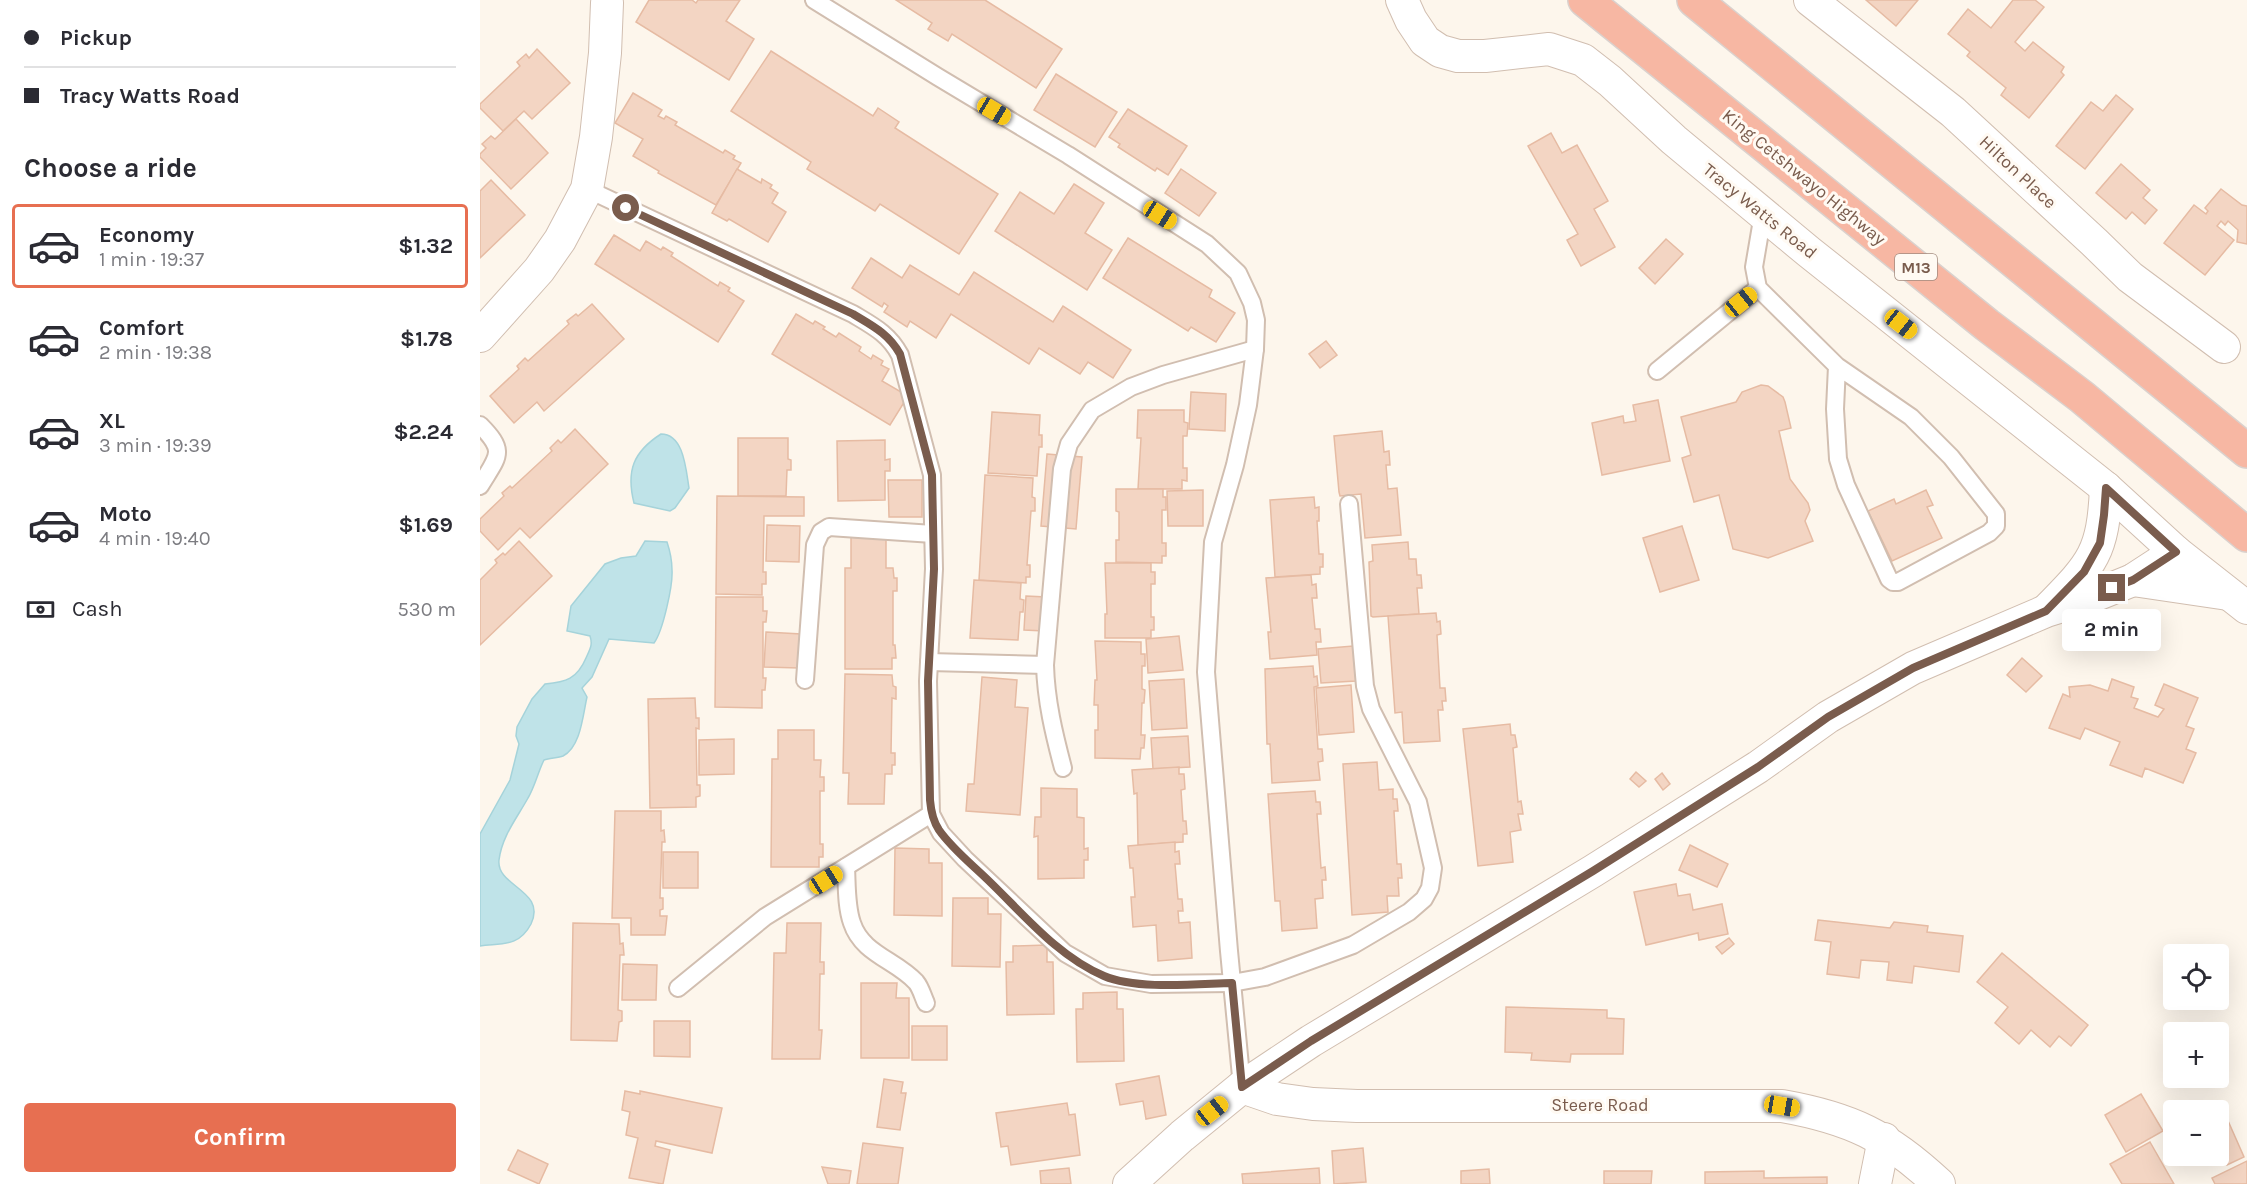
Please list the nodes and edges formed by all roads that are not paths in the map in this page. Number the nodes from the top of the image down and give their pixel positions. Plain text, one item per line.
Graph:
1 (814, 0) edge
2 (1402, 0) edge
3 (1585, 0) edge
4 (1694, 0) edge
5 (1810, 0) edge
6 (607, 1) edge
7 (587, 189) junction
8 (1763, 214) junction
9 (1758, 288) junction
10 (480, 336) edge
11 (2224, 346) dead end
12 (1255, 349) junction
13 (1837, 366) junction
14 (1657, 371) dead end
15 (480, 425) edge
16 (2247, 451) edge
17 (480, 486) edge
18 (2106, 488) junction
19 (1349, 504) dead end
20 (933, 534) junction
21 (2247, 535) edge
22 (2176, 552) junction
23 (2133, 580) junction
24 (2238, 601) edge
25 (2046, 611) junction
26 (929, 662) junction
27 (1045, 665) junction
28 (805, 680) dead end
29 (1063, 768) dead end
30 (931, 814) junction
31 (846, 867) junction
32 (1232, 983) junction
33 (678, 988) dead end
34 (926, 1003) dead end
35 (1242, 1087) junction
36 (1884, 1139) junction
37 (1129, 1184) edge
38 (1875, 1184) edge
39 (1938, 1184) edge

1 - 12 lane
2 - 8 street, Tracy Watts Road
3 - 21 highway, King Cetshwayo Highway / M13
4 - 16 highway
5 - 11 street, Hilton Place
6 - 7 street
7 - 10 street
7 - 20 lane
8 - 9 lane
8 - 18 street, Tracy Watts Road
9 - 13 lane
9 - 14 lane
12 - 27 lane
12 - 32 lane
13 - 13 lane
15 - 17 lane
18 - 22 street, Tracy Watts Road
18 - 25 street
19 - 32 lane
20 - 26 lane
20 - 28 lane
22 - 23 street
22 - 24 street, Tracy Watts Road
23 - 24 street
23 - 25 street
25 - 35 street
26 - 27 lane
26 - 30 lane
27 - 29 lane
30 - 31 lane
30 - 32 lane
31 - 33 lane
31 - 34 lane
32 - 35 lane
35 - 36 street, Steere Road
35 - 37 street
36 - 38 street
36 - 39 street, Steere Road

